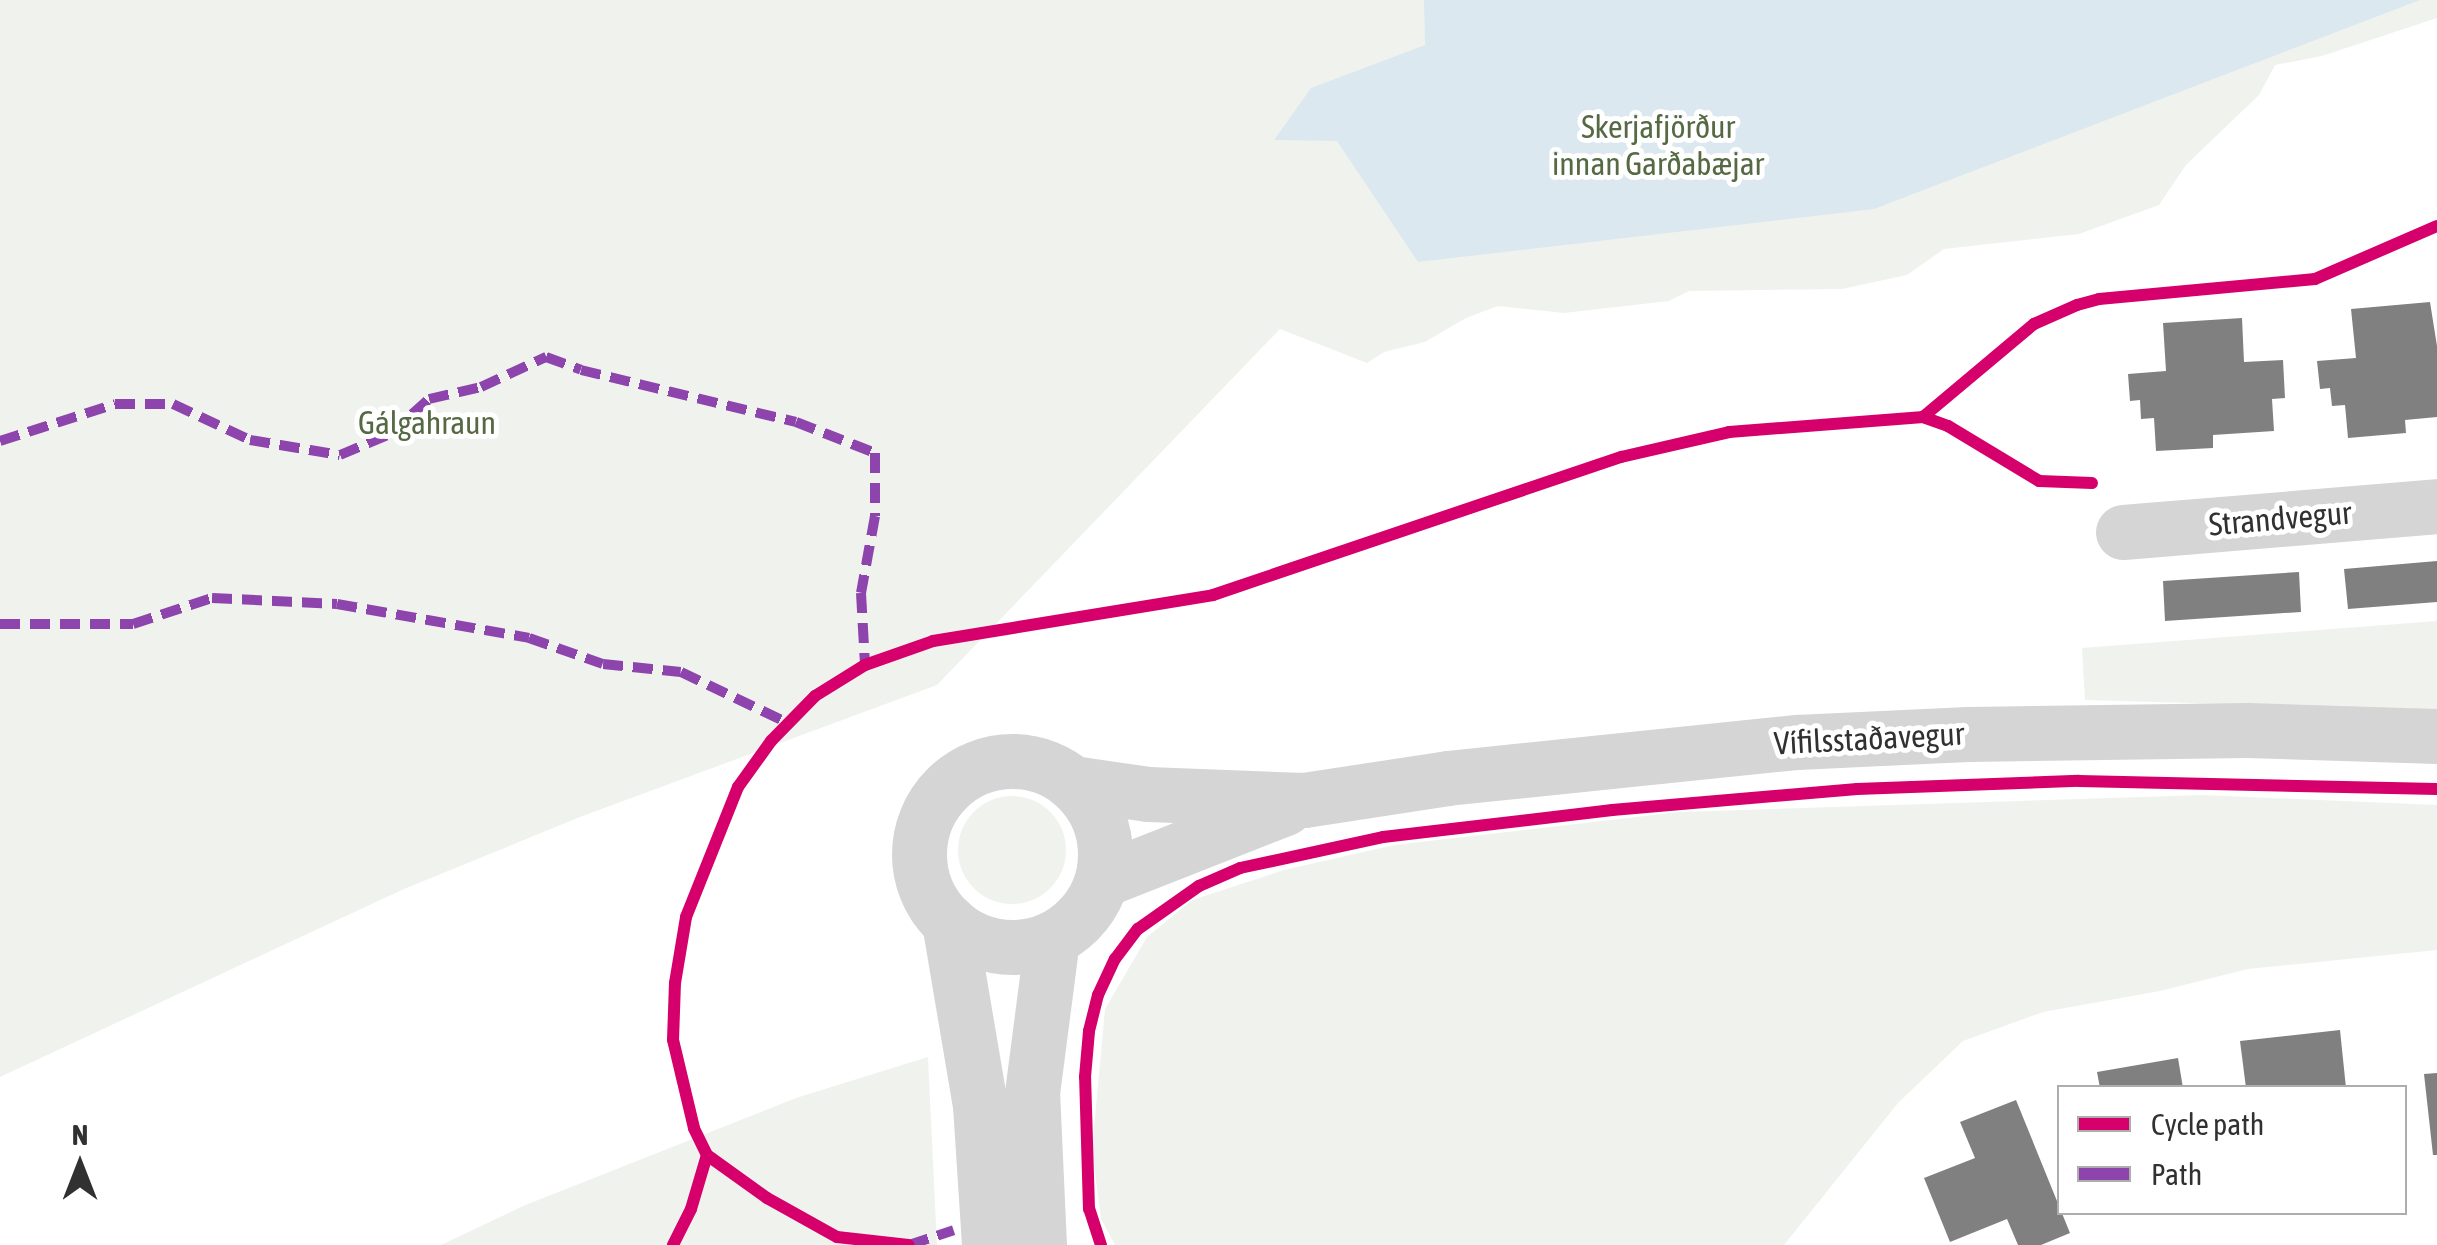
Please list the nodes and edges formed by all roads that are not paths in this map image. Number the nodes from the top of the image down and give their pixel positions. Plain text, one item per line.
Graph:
1 (2437, 506) edge
2 (2123, 532) dead end
3 (2437, 736) edge
4 (1072, 783) junction
5 (1304, 800) junction
6 (1102, 880) junction
7 (949, 922) junction
8 (1052, 938) junction
9 (989, 1245) edge
10 (1039, 1245) edge

1 - 2 street, Strandvegur
3 - 5 street, Vífilsstaðavegur
4 - 5 street, Vífilsstaðavegur
4 - 6 street
4 - 7 street, Vífilsstaðavegur
5 - 6 street, Vífilsstaðavegur
6 - 8 street
7 - 8 street
7 - 9 street, Vífilsstaðavegur
8 - 10 street

